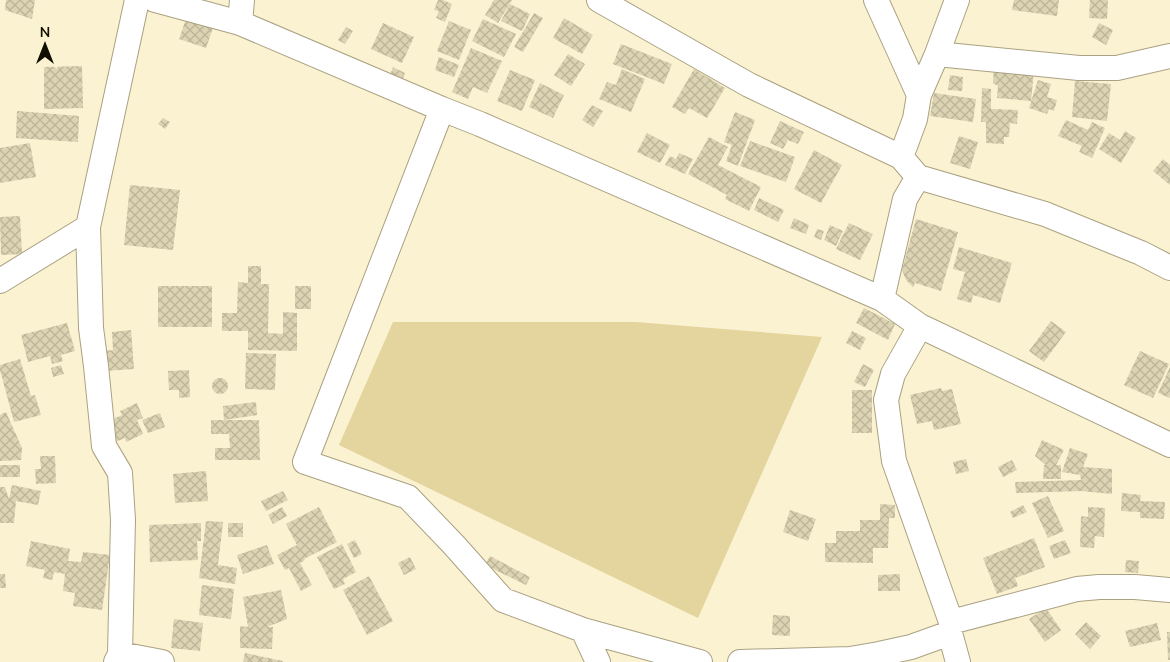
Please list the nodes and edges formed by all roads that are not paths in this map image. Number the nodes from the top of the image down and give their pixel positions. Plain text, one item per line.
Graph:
1 (137, 0) edge
2 (155, 0) edge
3 (242, 0) edge
4 (599, 0) edge
5 (876, 0) edge
6 (957, 0) edge
7 (240, 23) junction
8 (937, 54) junction
9 (1170, 56) edge
10 (919, 96) junction
11 (442, 109) junction
12 (901, 158) junction
13 (918, 177) junction
14 (88, 227) junction
15 (1170, 268) edge
16 (0, 281) edge
17 (882, 299) junction
18 (920, 326) junction
19 (1170, 445) edge
20 (1170, 590) edge
21 (951, 627) junction
22 (582, 630) junction
23 (118, 658) edge
24 (162, 662) edge
25 (598, 662) edge
26 (700, 662) edge
27 (740, 662) edge
28 (958, 662) edge

1 - 14 street
2 - 7 street
3 - 7 street
4 - 12 street
5 - 10 street
6 - 8 street
7 - 11 street
8 - 9 street
8 - 10 street
10 - 12 street
11 - 17 street
11 - 22 street
12 - 13 street
13 - 15 street
13 - 17 street
14 - 16 street
14 - 23 street
17 - 18 street
18 - 19 street
18 - 21 street
20 - 21 street
21 - 27 street
21 - 28 street
22 - 25 street
22 - 26 street
23 - 24 street

